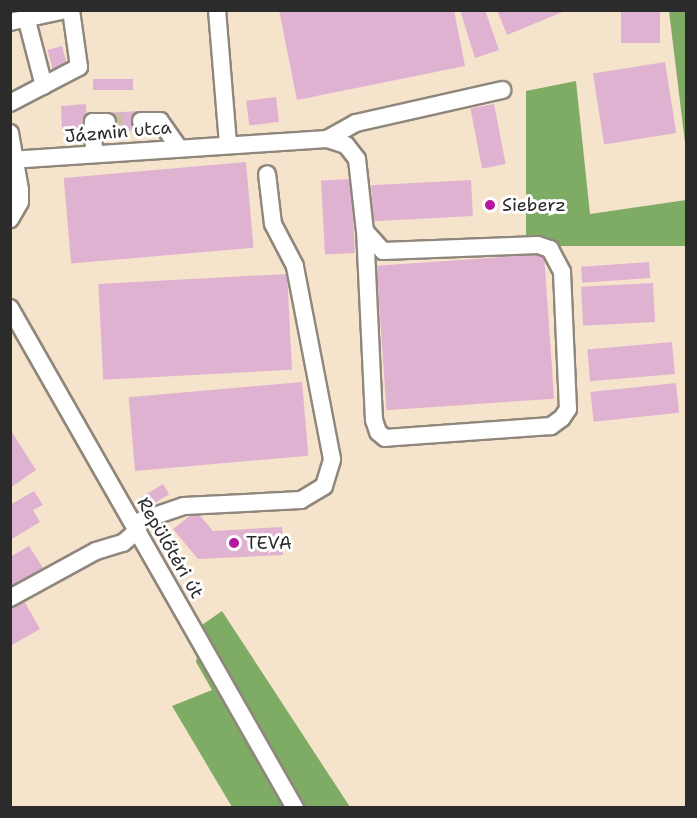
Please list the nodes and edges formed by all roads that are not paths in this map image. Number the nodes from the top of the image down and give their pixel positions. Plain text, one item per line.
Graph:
1 (65, 10) edge
2 (71, 10) edge
3 (218, 10) edge
4 (18, 19) edge
5 (44, 86) junction
6 (502, 90) dead end
7 (10, 103) edge
8 (141, 121) tunnel mouth
9 (106, 122) dead end
10 (10, 133) edge
11 (327, 139) junction
12 (228, 143) junction
13 (178, 147) junction
14 (93, 154) junction
15 (13, 160) edge
16 (267, 174) dead end
17 (10, 219) edge
18 (364, 231) junction
19 (10, 308) edge
20 (136, 527) junction
21 (10, 598) edge
22 (295, 807) edge

1 - 4 street
2 - 5 street
3 - 12 street
4 - 5 street
5 - 7 street
6 - 11 street
8 - 13 street
9 - 14 street
10 - 15 street
11 - 12 street, Jázmin utca
11 - 18 street
12 - 13 street, Jázmin utca
13 - 14 street, Jázmin utca
14 - 15 street, Jázmin utca
15 - 17 street
16 - 20 street
18 - 18 street
19 - 20 street, Repülőtéri út
20 - 21 street
20 - 22 street, Repülőtéri út

